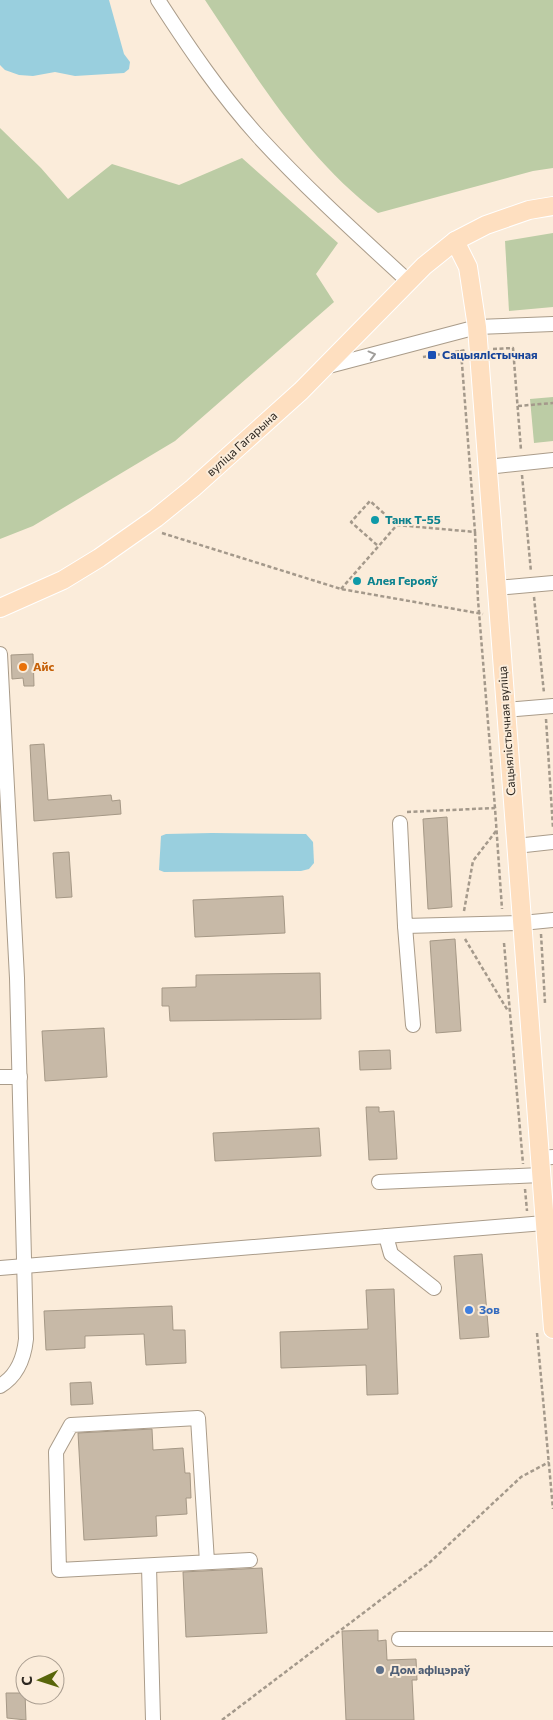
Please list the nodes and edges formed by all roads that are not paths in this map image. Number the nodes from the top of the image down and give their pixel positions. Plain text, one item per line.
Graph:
1 (158, 0) edge
2 (553, 206) edge
3 (455, 241) junction
4 (409, 282) junction
5 (553, 324) edge
6 (477, 327) junction
7 (325, 367) junction
8 (553, 460) edge
9 (487, 467) junction
10 (553, 583) edge
11 (496, 588) junction
12 (0, 608) edge
13 (0, 654) edge
14 (549, 706) edge
15 (506, 710) junction
16 (400, 823) road end
17 (553, 842) edge
18 (516, 846) junction
19 (553, 920) edge
20 (522, 923) junction
21 (405, 926) junction
22 (413, 1024) dead end
23 (0, 1077) edge
24 (20, 1077) junction
25 (544, 1163) edge
26 (379, 1182) dead end
27 (548, 1231) edge
28 (386, 1236) junction
29 (26, 1267) junction
30 (0, 1268) edge
31 (434, 1288) dead end
32 (553, 1329) edge
33 (0, 1386) edge
34 (250, 1560) dead end
35 (207, 1562) junction
36 (150, 1566) junction
37 (399, 1639) dead end
38 (553, 1639) edge
39 (153, 1720) edge

1 - 4 street
2 - 3 main road
3 - 4 main road, вуліца Гагарына
3 - 6 main road, Сацыялістычная вуліца
4 - 7 main road, вуліца Гагарына
5 - 6 street
7 -> 6 street
6 - 9 main road, Сацыялістычная вуліца
7 - 12 main road, вуліца Гагарына
8 - 9 street
9 - 11 main road, Сацыялістычная вуліца
10 - 11 street
11 - 15 main road, Сацыялістычная вуліца
13 - 24 street
14 - 15 street
15 - 18 main road, Сацыялістычная вуліца
16 - 21 street
17 - 18 street
18 - 20 main road, Сацыялістычная вуліца
19 - 20 street
20 - 21 street
20 - 25 main road, Сацыялістычная вуліца
21 - 22 street
23 - 24 street
24 - 29 street
25 - 26 street
25 - 27 main road, Сацыялістычная вуліца
27 - 28 street
27 - 32 main road, Сацыялістычная вуліца
28 - 29 street
28 - 31 street
29 - 30 street
29 - 33 street
34 - 35 street
35 - 36 street
35 - 36 street
36 - 39 street
37 - 38 street

